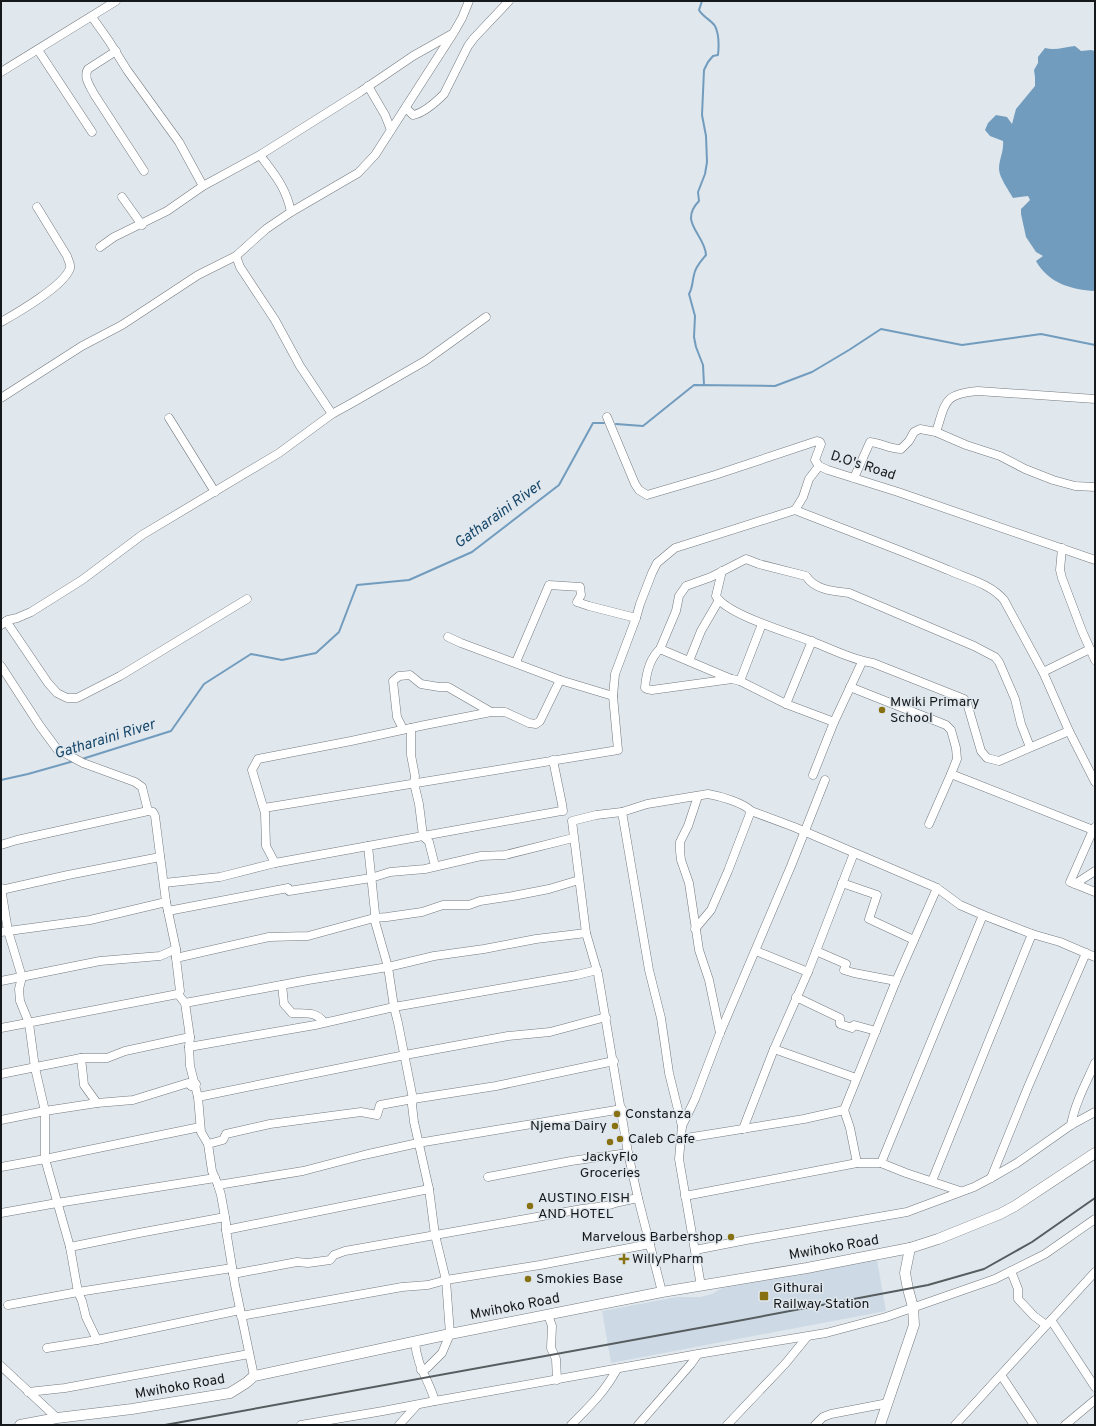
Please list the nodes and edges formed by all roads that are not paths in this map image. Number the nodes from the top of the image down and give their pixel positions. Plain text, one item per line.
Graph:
1 (116, 1) edge
2 (469, 1) edge
3 (509, 1) edge
4 (92, 16) junction
5 (454, 32) junction
6 (38, 50) junction
7 (116, 51) junction
8 (1, 72) edge
9 (368, 86) junction
10 (406, 108) junction
11 (391, 130) junction
12 (92, 132) dead end
13 (260, 155) junction
14 (144, 171) dead end
15 (202, 186) junction
16 (122, 197) dead end
17 (37, 207) dead end
18 (291, 212) junction
19 (142, 224) junction
20 (100, 247) dead end
21 (236, 256) junction
22 (486, 317) dead end
23 (1, 322) edge
24 (1, 398) edge
25 (1095, 399) edge
26 (332, 414) junction
27 (607, 417) dead end
28 (169, 418) dead end
29 (936, 432) junction
30 (819, 466) junction
31 (854, 478) junction
32 (1095, 488) edge
33 (214, 492) junction
34 (795, 510) junction
35 (1062, 548) junction
36 (1095, 560) edge
37 (722, 571) junction
38 (247, 599) dead end
39 (719, 600) junction
40 (636, 618) junction
41 (4, 623) edge
42 (762, 624) junction
43 (448, 637) dead end
44 (812, 641) junction
45 (660, 649) junction
46 (1090, 649) junction
47 (1095, 660) edge
48 (689, 661) junction
49 (516, 662) junction
50 (862, 662) junction
51 (1, 666) edge
52 (1043, 672) junction
53 (732, 679) junction
54 (560, 680) junction
55 (740, 681) junction
56 (850, 687) junction
57 (613, 696) junction
58 (786, 704) junction
59 (491, 712) junction
60 (834, 722) junction
61 (407, 729) junction
62 (1069, 731) junction
63 (1030, 747) junction
64 (553, 760) junction
65 (951, 774) junction
66 (813, 775) dead end
67 (825, 780) dead end
68 (1095, 782) edge
69 (414, 784) junction
70 (698, 796) junction
71 (264, 808) junction
72 (148, 811) junction
73 (751, 811) junction
74 (622, 812) junction
75 (930, 824) dead end
76 (1094, 828) edge
77 (804, 832) junction
78 (423, 836) junction
79 (573, 838) junction
80 (1, 845) edge
81 (368, 846) junction
82 (854, 853) junction
83 (160, 857) junction
84 (275, 863) junction
85 (435, 866) junction
86 (1095, 871) edge
87 (371, 878) junction
88 (579, 880) junction
89 (164, 882) junction
90 (842, 883) junction
91 (1075, 884) junction
92 (937, 888) junction
93 (1, 889) edge
94 (1095, 892) edge
95 (166, 902) junction
96 (168, 911) junction
97 (983, 915) junction
98 (374, 918) junction
99 (695, 930) junction
100 (4, 932) edge
101 (586, 933) junction
102 (1032, 934) junction
103 (914, 940) junction
104 (176, 949) junction
105 (756, 951) junction
106 (816, 951) junction
107 (1086, 953) junction
108 (1095, 957) edge
109 (176, 958) junction
110 (388, 967) junction
111 (597, 970) junction
112 (808, 972) junction
113 (22, 977) junction
114 (1, 981) edge
115 (896, 981) junction
116 (282, 985) junction
117 (178, 994) junction
118 (796, 997) junction
119 (185, 1004) junction
120 (394, 1007) junction
121 (606, 1017) junction
122 (324, 1022) junction
123 (29, 1023) junction
124 (1, 1028) edge
125 (876, 1031) junction
126 (720, 1033) junction
127 (190, 1037) junction
128 (189, 1047) junction
129 (774, 1048) junction
130 (405, 1055) junction
131 (81, 1058) junction
132 (614, 1061) junction
133 (1095, 1063) edge
134 (35, 1068) junction
135 (1, 1074) edge
136 (856, 1078) junction
137 (196, 1084) junction
138 (198, 1097) junction
139 (413, 1099) junction
140 (97, 1103) junction
141 (622, 1109) junction
142 (844, 1110) junction
143 (45, 1111) junction
144 (1095, 1112) edge
145 (1, 1120) edge
146 (1071, 1125) junction
147 (682, 1126) junction
148 (200, 1127) junction
149 (743, 1129) junction
150 (680, 1139) junction
151 (418, 1143) junction
152 (208, 1144) junction
153 (628, 1153) junction
154 (1095, 1153) edge
155 (45, 1159) junction
156 (857, 1163) junction
157 (881, 1163) junction
158 (1, 1167) edge
159 (488, 1177) dead end
160 (991, 1178) junction
161 (932, 1181) junction
162 (217, 1182) junction
163 (429, 1190) junction
164 (960, 1191) junction
165 (685, 1196) junction
166 (638, 1198) junction
167 (57, 1203) junction
168 (1, 1213) edge
169 (225, 1217) junction
170 (1095, 1219) edge
171 (226, 1230) junction
172 (435, 1235) junction
173 (650, 1244) junction
174 (70, 1247) junction
175 (910, 1248) junction
176 (695, 1250) junction
177 (233, 1271) junction
178 (1011, 1271) junction
179 (1095, 1272) edge
180 (446, 1280) junction
181 (701, 1286) junction
182 (78, 1292) junction
183 (662, 1292) junction
184 (8, 1305) dead end
185 (913, 1307) junction
186 (241, 1313) junction
187 (548, 1314) junction
188 (1049, 1322) junction
189 (450, 1334) junction
190 (807, 1337) junction
191 (97, 1340) junction
192 (415, 1342) junction
193 (47, 1348) dead end
194 (249, 1354) junction
195 (698, 1354) junction
196 (1, 1366) edge
197 (617, 1369) junction
198 (421, 1370) junction
199 (1001, 1375) junction
200 (254, 1376) junction
201 (557, 1380) junction
202 (1095, 1387) edge
203 (28, 1392) junction
204 (1095, 1400) edge
205 (435, 1401) junction
206 (888, 1403) junction
207 (417, 1405) junction
208 (354, 1416) junction
209 (57, 1418) junction
210 (20, 1425) edge
211 (301, 1425) edge
212 (347, 1425) edge
213 (399, 1425) edge
214 (571, 1425) edge
215 (638, 1425) edge
216 (727, 1425) edge
217 (816, 1425) edge
218 (880, 1425) edge
219 (955, 1425) edge
220 (1034, 1425) edge
221 (1065, 1425) edge

1 - 4 street
2 - 5 street
3 - 10 street
4 - 6 street
4 - 7 street
5 - 9 street
5 - 10 street
6 - 8 street
6 - 12 street
7 - 14 street
7 - 15 street
9 - 11 street
9 - 13 street
10 - 11 street
11 - 18 street
13 - 15 street
13 - 18 street
15 - 19 street
16 - 19 street
17 - 23 street
18 - 21 street
19 - 20 street
21 - 24 street
21 - 26 street
22 - 26 street
25 - 29 street
26 - 33 street
27 - 30 street, D.O's Road
28 - 33 street
29 - 31 street
29 - 32 street
30 - 31 street, D.O's Road
30 - 34 street
31 - 35 street, D.O's Road
33 - 41 street
34 - 40 street
34 - 52 street
35 - 36 street, D.O's Road
35 - 46 street
37 - 39 street
37 - 45 street
37 - 63 street
38 - 41 street
39 - 42 street
39 - 48 street
40 - 49 street
40 - 57 street
42 - 44 street
42 - 55 street
43 - 49 street
44 - 50 street
44 - 58 street
45 - 48 street
45 - 53 street
46 - 47 street
46 - 52 street
48 - 53 street
49 - 54 street
50 - 56 street
50 - 63 street
51 - 72 street
52 - 62 street
53 - 55 street
54 - 57 street
54 - 59 street
55 - 58 street
56 - 60 street
56 - 65 street
57 - 64 street
58 - 60 street
59 - 61 street
59 - 61 street
60 - 66 street
61 - 69 street
61 - 71 street
62 - 63 street
62 - 68 street
64 - 69 street
64 - 78 street
65 - 75 street
65 - 76 street
67 - 77 street
69 - 71 street
69 - 78 street
70 - 73 street
70 - 74 street
70 - 99 street
71 - 84 street
72 - 80 street
72 - 83 street
73 - 77 street
73 - 99 street
74 - 79 street
74 - 147 street
76 - 91 street
77 - 82 street
77 - 105 street
78 - 81 street
78 - 85 street
79 - 85 street
79 - 88 street
81 - 84 street
81 - 87 street
82 - 90 street
82 - 92 street
83 - 89 street
83 - 93 street
84 - 89 street
85 - 87 street
86 - 91 street
87 - 96 street
87 - 98 street
88 - 98 street
88 - 101 street
89 - 95 street
90 - 103 street
90 - 106 street
91 - 94 street
92 - 97 street
92 - 103 street
93 - 100 street
95 - 96 street
95 - 100 street
96 - 104 street
97 - 102 street
97 - 157 street
98 - 109 street
98 - 110 street
99 - 126 street
100 - 113 street
101 - 110 street
101 - 111 street
102 - 107 street
102 - 161 street
103 - 115 street
104 - 109 street
104 - 113 street
105 - 112 street
105 - 126 street
106 - 112 street
106 - 115 street
107 - 108 street
107 - 160 street
109 - 117 street
110 - 116 street
110 - 120 street
111 - 120 street
111 - 121 street
112 - 118 street
113 - 114 street
113 - 123 street
115 - 125 street
116 - 119 street
116 - 122 street
117 - 119 street
117 - 123 street
118 - 125 street
118 - 129 street
119 - 127 street
120 - 122 street
120 - 130 street
121 - 130 street
121 - 132 street
122 - 128 street
123 - 124 street
123 - 134 street
125 - 136 street
126 - 147 street
127 - 128 street
127 - 131 street
128 - 137 street
129 - 136 street
129 - 149 street
130 - 138 street
130 - 139 street
131 - 134 street
131 - 140 street
132 - 139 street
132 - 141 street
133 - 146 street
134 - 135 street
134 - 143 street
136 - 142 street
137 - 138 street
137 - 140 street
138 - 148 street
139 - 151 street
139 - 152 street
140 - 143 street
141 - 151 street
141 - 153 street
142 - 149 street
142 - 156 street
143 - 145 street
143 - 155 street
144 - 146 street
146 - 160 street
147 - 150 street
148 - 152 street
148 - 155 street
149 - 150 street
150 - 165 street
151 - 162 street
151 - 163 street
152 - 162 street
153 - 159 street
153 - 166 street
154 - 175 street, Mwihoko Road
155 - 158 street
155 - 167 street
156 - 157 street
156 - 165 street
157 - 161 street
160 - 164 street
161 - 164 street
162 - 167 street
162 - 169 street
163 - 171 street
163 - 172 street
164 - 176 street
165 - 176 street
166 - 172 street
166 - 173 street
167 - 168 street
167 - 174 street
169 - 171 street
169 - 174 street
170 - 178 street
171 - 177 street
172 - 177 street
172 - 180 street
173 - 180 street
173 - 183 street
174 - 182 street
175 - 181 street, Mwihoko Road
175 - 185 street
176 - 181 street
177 - 182 street
177 - 186 street
178 - 185 street
178 - 188 street
179 - 188 street
180 - 186 street
180 - 189 street
181 - 183 street, Mwihoko Road
182 - 184 street
182 - 191 street
183 - 187 street, Mwihoko Road
185 - 190 street
185 - 206 street
186 - 191 street
186 - 194 street
187 - 189 street, Mwihoko Road
187 - 201 street
188 - 199 street
188 - 202 street
189 - 192 street, Mwihoko Road
189 - 198 street
190 - 195 street
190 - 216 street
191 - 193 street
192 - 198 street
192 - 200 street, Mwihoko Road
194 - 200 street
194 - 203 street
195 - 197 street
195 - 215 street
196 - 203 street
197 - 201 street
197 - 214 street
198 - 205 street
199 - 219 street
199 - 220 street
200 - 209 street, Mwihoko Road
201 - 205 street
203 - 209 street
204 - 221 street
205 - 207 street
206 - 217 street
206 - 218 street
207 - 208 street
207 - 213 street
208 - 211 street
208 - 212 street
209 - 210 street, Mwihoko Road

